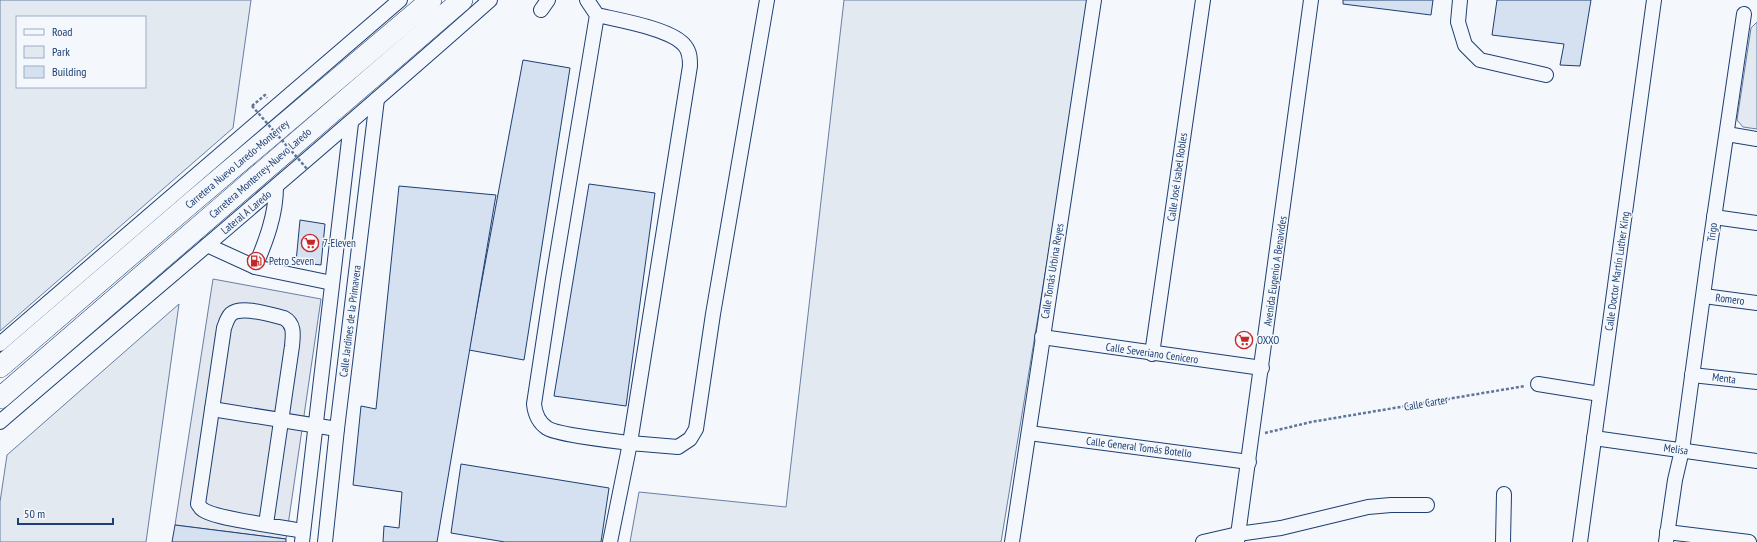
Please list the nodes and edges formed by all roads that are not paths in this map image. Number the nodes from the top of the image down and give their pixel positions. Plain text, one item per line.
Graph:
1 (431, 0) edge
2 (462, 0) edge
3 (490, 0) edge
4 (587, 0) edge
5 (767, 0) edge
6 (1094, 0) edge
7 (1203, 0) edge
8 (1311, 0) edge
9 (1460, 0) edge
10 (1654, 0) edge
11 (397, 1) edge
12 (1744, 14) dead end
13 (597, 15) junction
14 (1546, 75) dead end
15 (378, 99) junction
16 (351, 123) junction
17 (1727, 134) junction
18 (1757, 139) edge
19 (276, 187) junction
20 (1714, 217) junction
21 (1757, 223) edge
22 (207, 245) junction
23 (255, 267) junction
24 (332, 283) junction
25 (1704, 296) junction
26 (1757, 303) edge
27 (1042, 337) junction
28 (0, 344) edge
29 (1152, 354) junction
30 (0, 368) edge
31 (1262, 368) junction
32 (1692, 375) junction
33 (1757, 382) edge
34 (1538, 384) road end
35 (1600, 394) junction
36 (0, 398) edge
37 (212, 409) junction
38 (282, 421) junction
39 (0, 422) edge
40 (315, 426) junction
41 (337, 429) junction
42 (1029, 433) junction
43 (1594, 438) junction
44 (630, 443) junction
45 (1682, 450) junction
46 (1757, 461) edge
47 (1249, 462) junction
48 (1504, 494) dead end
49 (1427, 505) dead end
50 (266, 524) junction
51 (303, 536) edge
52 (1666, 537) edge
53 (1238, 538) edge
54 (325, 542) edge
55 (610, 542) edge
56 (1012, 542) edge
57 (1203, 542) edge
58 (1503, 542) edge
59 (1580, 542) edge
60 (1749, 542) edge

1 - 30 highway, Carretera Nuevo Laredo-Monterrey
2 - 36 highway, Carretera Monterrey-Nuevo Laredo
3 - 15 street, Lateral A Laredo
4 - 13 street
5 - 44 street
6 - 27 street, Calle Tomás Urbina Reyes
7 - 29 street, Calle José Isabel Robles
8 - 31 street, Avenida Eugenio A Benavides
9 - 14 street
10 - 35 street, Calle Doctor Martín Luther King
11 - 28 street
12 - 17 street, Trigo
13 - 44 street
13 - 44 street
15 - 16 street, Lateral A Laredo
15 - 41 street, Calle Jardines de la Primavera
16 - 19 street, Lateral A Laredo
16 - 24 street, Calle Jardines de la Primavera
17 - 18 street
17 - 20 street, Trigo
19 - 22 street, Lateral A Laredo
19 - 23 street
20 - 21 street
20 - 25 street, Trigo
22 - 23 street
22 - 39 street, Lateral A Laredo
23 - 24 street
24 - 40 street, Calle Jardines de la Primavera
25 - 26 street, Romero
25 - 32 street, Trigo
27 - 29 street, Calle Severiano Cenicero
27 - 42 street, Calle Tomás Urbina Reyes
29 - 31 street, Calle Severiano Cenicero
31 - 47 street, Avenida Eugenio A Benavides
32 - 33 street, Menta
32 - 45 street, Trigo
34 - 35 street
35 - 43 street, Calle Doctor Martín Luther King
37 - 38 street
37 - 38 street
37 - 50 street
38 - 40 street
38 - 50 street
40 - 41 street
40 - 51 street, Calle Jardines de la Primavera
41 - 54 street, Calle Jardines de la Primavera
42 - 47 street, Calle General Tomás Botello
42 - 56 street, Calle Tomás Urbina Reyes
43 - 45 street, Melisa
43 - 59 street, Calle Doctor Martín Luther King
44 - 55 street
45 - 46 street, Melisa
45 - 52 street, Trigo
47 - 53 street, Avenida Eugenio A Benavides
48 - 58 street
49 - 53 street
50 - 51 street
52 - 60 street
53 - 57 street

